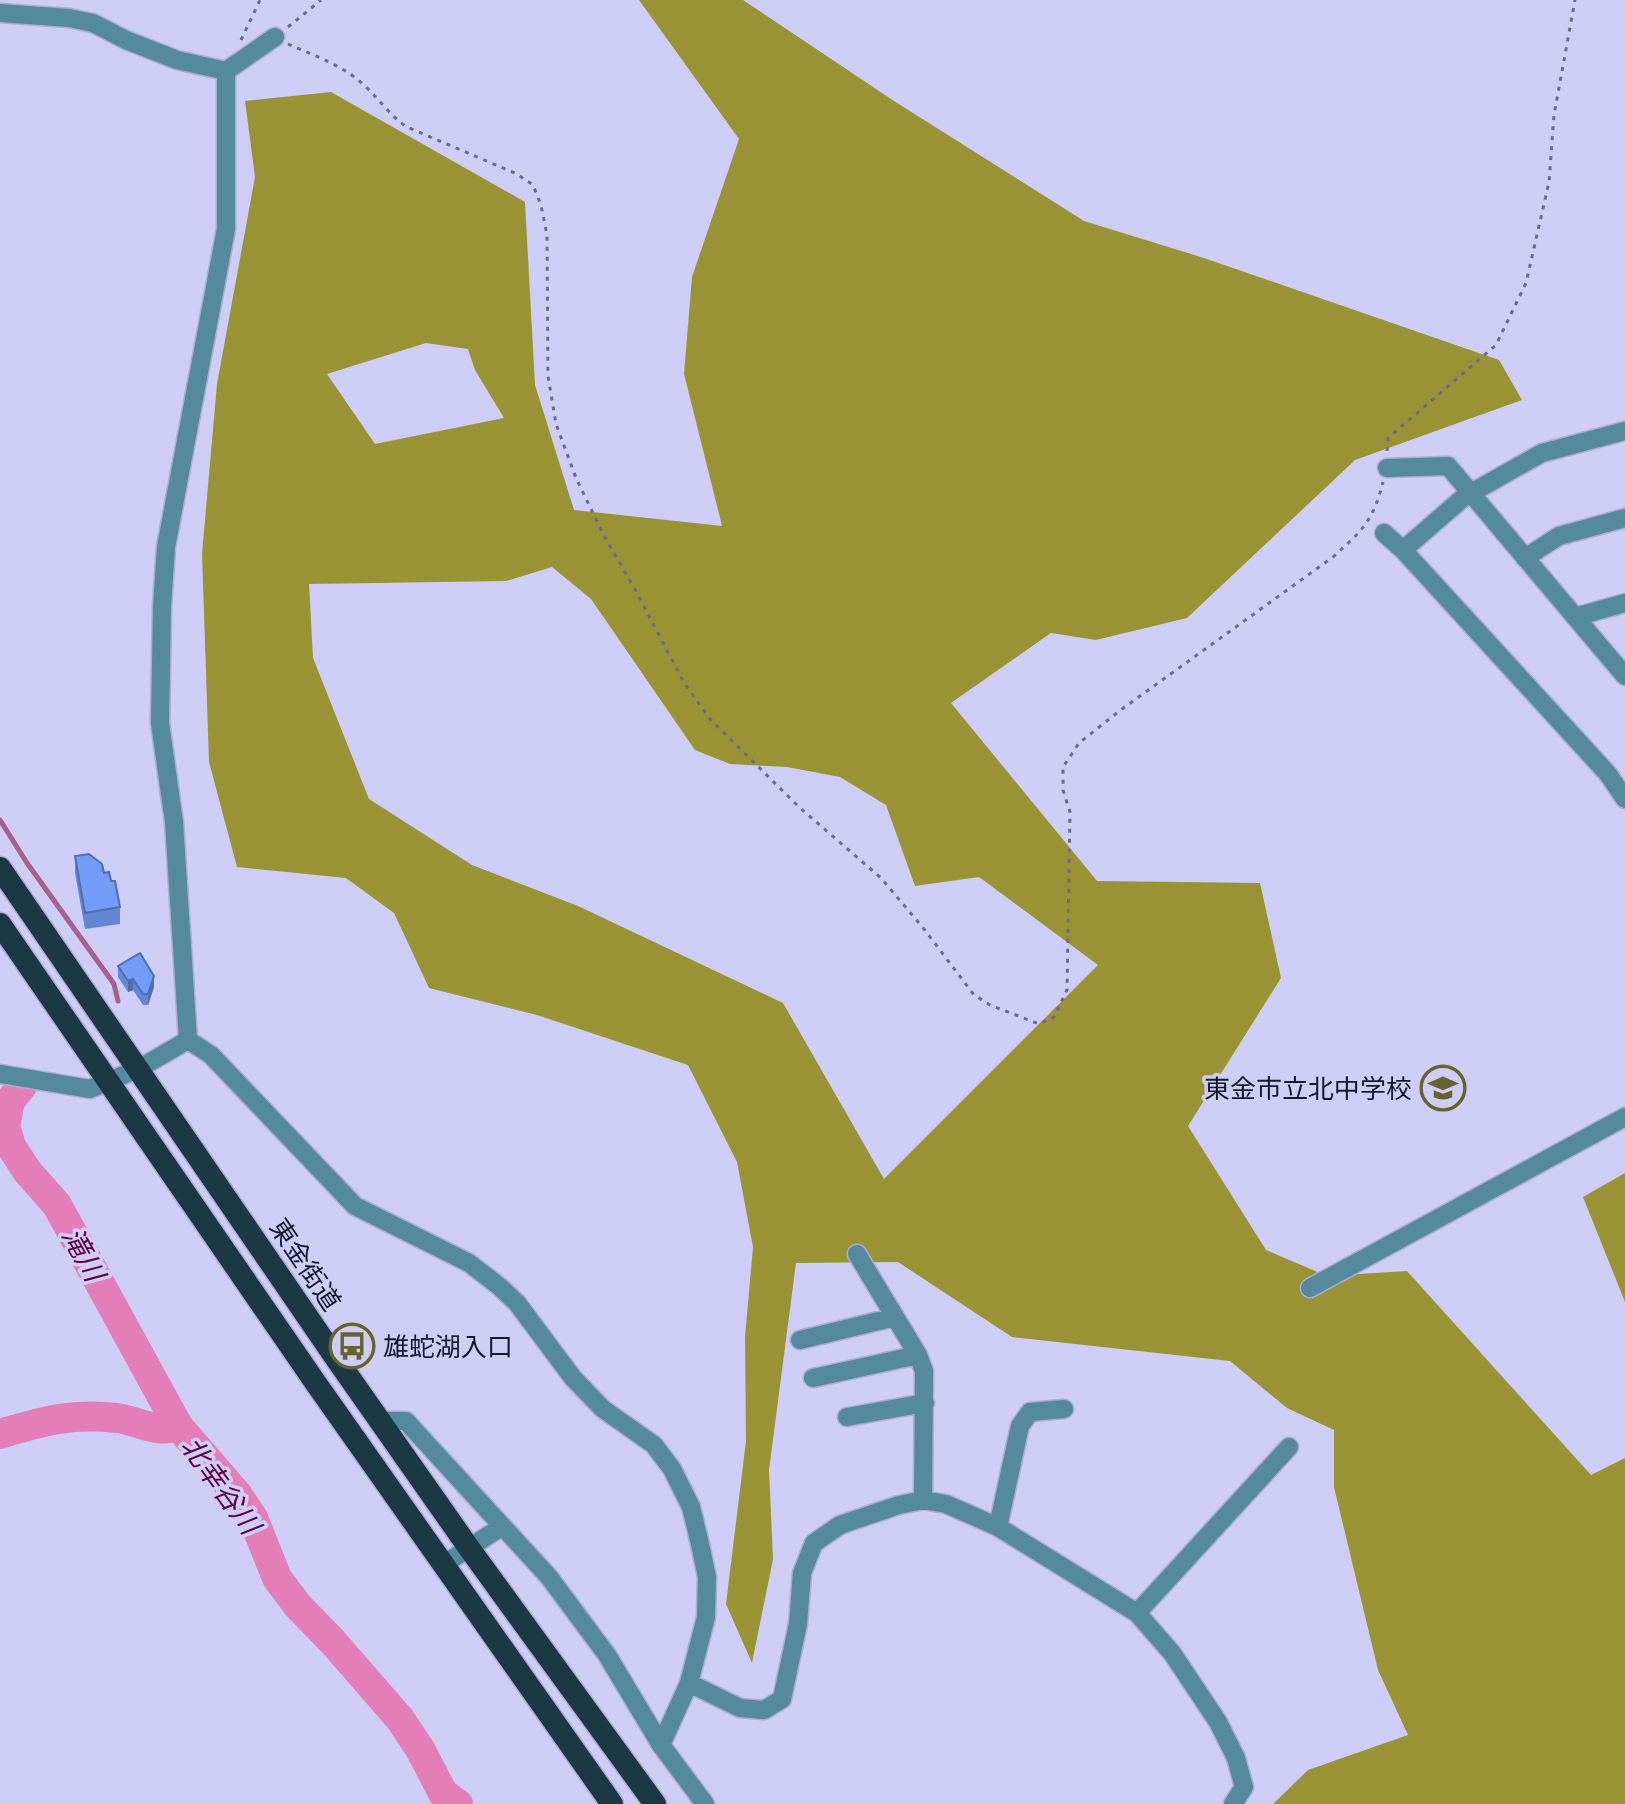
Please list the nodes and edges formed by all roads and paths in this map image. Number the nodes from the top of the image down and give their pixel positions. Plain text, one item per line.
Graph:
1 (260, 0) edge
2 (321, 0) edge
3 (1575, 0) edge
4 (0, 13) edge
5 (275, 37) junction
6 (240, 43) dead end
7 (226, 71) junction
8 (1625, 431) edge
9 (1387, 468) junction
10 (1470, 494) junction
11 (1625, 518) edge
12 (1384, 533) dead end
13 (1403, 550) junction
14 (1525, 558) junction
15 (1625, 603) edge
16 (1575, 617) junction
17 (1625, 676) edge
18 (1616, 771) edge
19 (1625, 799) edge
20 (0, 868) edge
21 (0, 924) edge
22 (188, 1040) junction
23 (140, 1068) junction
24 (0, 1074) edge
25 (111, 1082) junction
26 (1625, 1117) edge
27 (857, 1254) dead end
28 (1310, 1288) dead end
29 (895, 1317) junction
30 (800, 1340) dead end
31 (918, 1355) junction
32 (813, 1378) dead end
33 (925, 1403) junction
34 (1064, 1409) dead end
35 (847, 1417) dead end
36 (381, 1421) junction
37 (1289, 1447) dead end
38 (923, 1500) junction
39 (501, 1527) junction
40 (998, 1527) junction
41 (469, 1548) junction
42 (443, 1565) junction
43 (1137, 1613) junction
44 (689, 1683) junction
45 (661, 1745) junction
46 (612, 1804) edge
47 (655, 1804) edge
48 (705, 1804) edge
49 (1233, 1804) edge

1 - 6 path
2 - 5 path
3 - 9 path
4 - 7 street
5 - 7 street
5 - 9 path
7 - 22 street
8 - 10 street
9 - 10 street
10 - 13 street
10 - 14 street
11 - 14 street
12 - 13 street
13 - 18 street
14 - 16 street
15 - 16 street
16 - 17 street
18 - 19 street
20 - 23 highway, 東金街道
21 - 25 highway
22 - 23 street
22 - 44 street
23 - 25 street
23 - 36 highway, 東金街道
24 - 25 street
25 - 42 highway
26 - 28 street
27 - 29 street
29 - 30 street
29 - 31 street
31 - 32 street
31 - 33 street
33 - 35 street
33 - 38 street
34 - 40 street
36 - 39 street
36 - 41 highway, 東金街道
37 - 43 street
38 - 40 street
38 - 44 street
39 - 41 street
39 - 45 street
40 - 43 street
41 - 42 street
41 - 47 highway, 東金街道
42 - 46 highway
43 - 49 street
44 - 45 street
45 - 48 street

